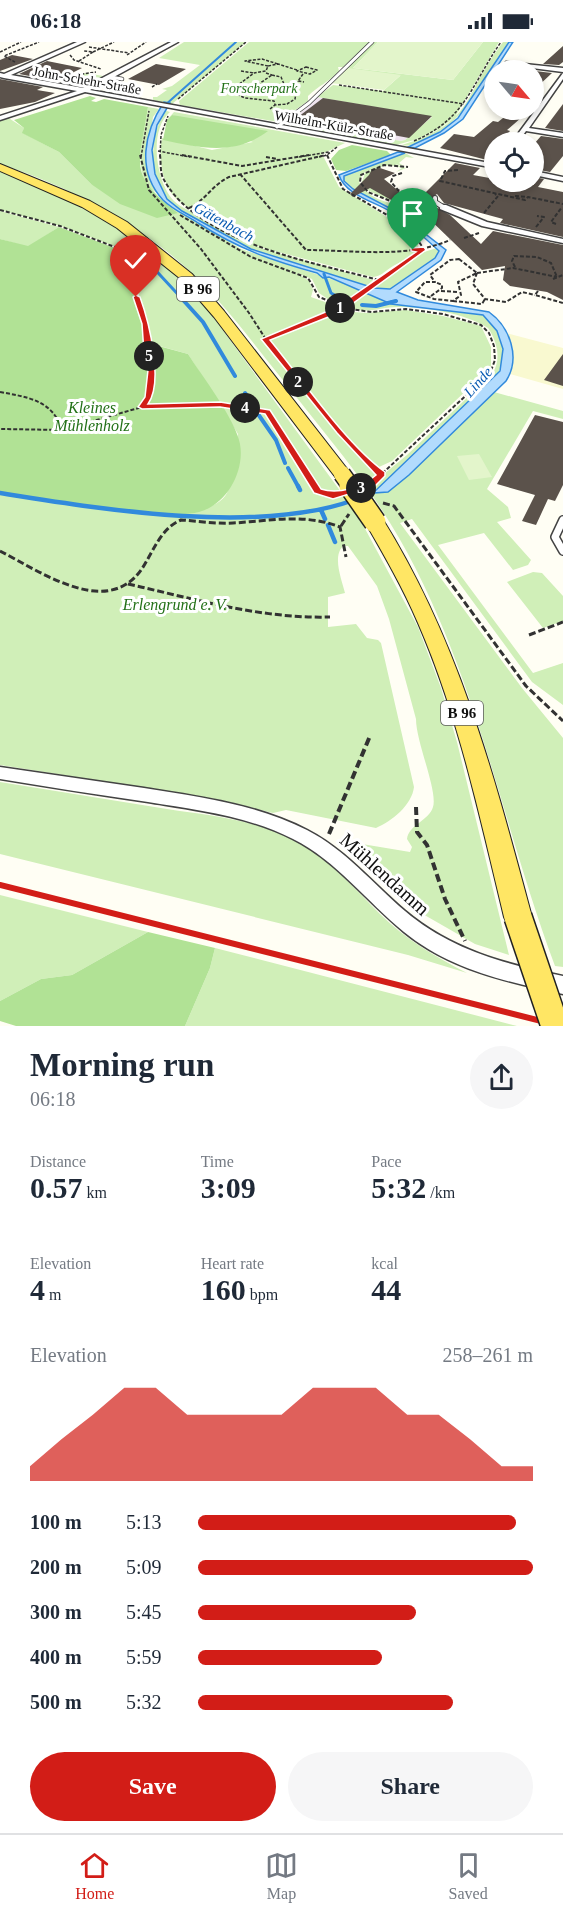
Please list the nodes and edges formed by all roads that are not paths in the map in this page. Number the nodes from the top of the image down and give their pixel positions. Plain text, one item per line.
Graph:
1 (175, 42) edge
2 (372, 42) edge
3 (82, 44) edge
4 (544, 68) edge
5 (563, 70) edge
6 (563, 75) edge
7 (2, 76) edge
8 (82, 92) junction
9 (172, 108) joint
10 (0, 118) edge
11 (276, 126) junction
12 (525, 129) junction
13 (523, 132) edge
14 (563, 135) edge
15 (484, 164) edge
16 (0, 167) edge
17 (544, 175) edge
18 (563, 179) edge
19 (435, 198) dead end
20 (443, 207) joint
21 (563, 241) edge
22 (563, 520) edge
23 (563, 551) edge
24 (0, 773) edge
25 (563, 985) edge
26 (555, 1026) edge

1 - 8 street
2 - 11 lane
3 - 7 street
4 - 5 street
6 - 12 street
7 - 8 street, John-Schehr-Straße
8 - 9 street, John-Schehr-Straße
8 - 10 street
9 - 11 street, Wilhelm-Külz-Straße
11 - 15 street, Wilhelm-Külz-Straße
12 - 13 street
12 - 14 street
16 - 26 main road, B 96, bridge
17 - 18 street
19 - 20 lane
20 - 21 street
22 - 23 lane
24 - 25 street, Mühlendamm

